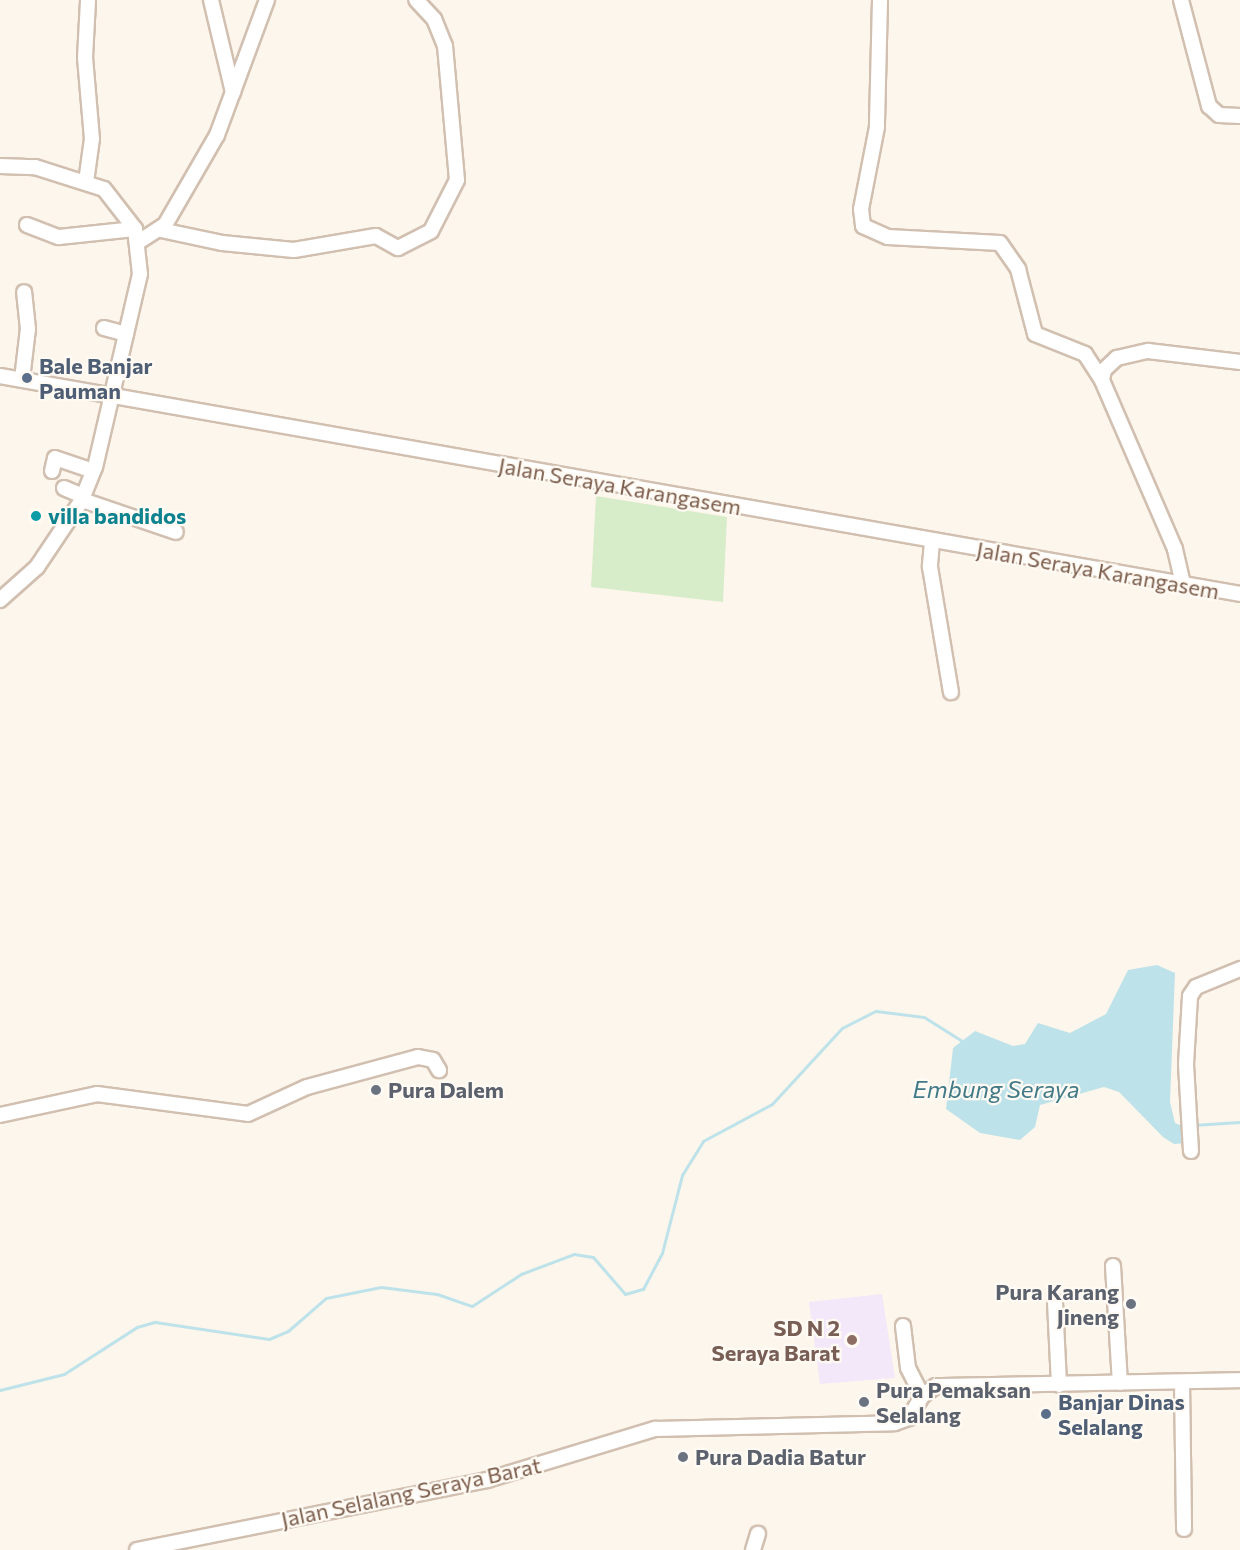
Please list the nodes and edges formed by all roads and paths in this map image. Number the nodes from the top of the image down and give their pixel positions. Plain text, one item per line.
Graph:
1 (88, 0) edge
2 (211, 0) edge
3 (267, 0) edge
4 (416, 0) edge
5 (880, 0) edge
6 (1181, 0) edge
7 (233, 94) junction
8 (1240, 116) edge
9 (0, 166) edge
10 (86, 182) junction
11 (27, 225) dead end
12 (161, 230) junction
13 (138, 235) junction
14 (24, 291) dead end
15 (104, 328) dead end
16 (126, 334) junction
17 (1240, 362) edge
18 (0, 375) edge
19 (22, 379) junction
20 (1102, 380) junction
21 (112, 398) junction
22 (52, 471) dead end
23 (93, 471) junction
24 (64, 488) dead end
25 (82, 498) junction
26 (176, 532) dead end
27 (932, 542) junction
28 (1183, 584) junction
29 (1240, 594) edge
30 (0, 600) edge
31 (951, 692) dead end
32 (1240, 969) edge
33 (440, 1070) dead end
34 (0, 1115) edge
35 (1191, 1151) dead end
36 (1113, 1266) dead end
37 (1055, 1302) dead end
38 (903, 1326) dead end
39 (1240, 1380) edge
40 (1182, 1382) junction
41 (1120, 1383) junction
42 (1059, 1385) junction
43 (922, 1396) junction
44 (1184, 1529) dead end
45 (758, 1534) dead end
46 (137, 1550) edge
47 (753, 1550) edge

1 - 10 street
2 - 7 street
3 - 7 street
4 - 12 street
5 - 20 street
6 - 8 street
7 - 12 street
9 - 10 street
10 - 13 street
11 - 13 street
12 - 13 street
13 - 16 street
14 - 19 street
15 - 16 street
16 - 21 street
17 - 20 street
18 - 19 street, Jalan Seraya Karangasem
19 - 21 street, Jalan Seraya Karangasem
20 - 28 street
21 - 23 street
21 - 27 street, Jalan Seraya Karangasem
22 - 23 street
23 - 25 street
24 - 25 street
25 - 26 street
25 - 30 street
27 - 28 street, Jalan Seraya Karangasem
27 - 31 street
28 - 29 street, Jalan Seraya Karangasem
32 - 35 street
33 - 34 street
36 - 41 street
37 - 42 street
38 - 43 street
39 - 40 street
40 - 41 street
40 - 44 street
41 - 42 street
42 - 43 street
43 - 46 street, Jalan Selalang Seraya Barat
45 - 47 street

